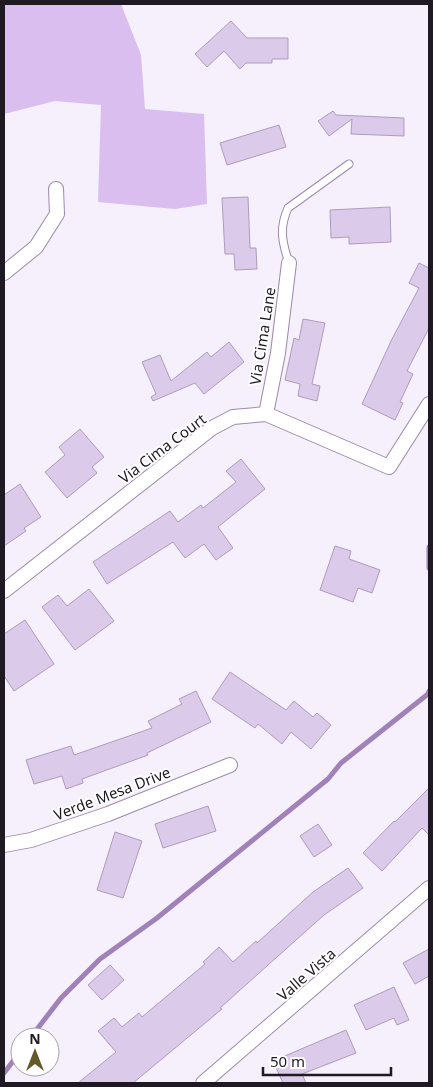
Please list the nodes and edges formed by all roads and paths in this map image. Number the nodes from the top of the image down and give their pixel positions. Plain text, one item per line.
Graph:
1 (349, 164) dead end
2 (56, 189) dead end
3 (289, 263) joint
4 (4, 273) edge
5 (429, 404) edge
6 (266, 414) junction
7 (4, 591) edge
8 (230, 765) dead end
9 (4, 845) edge
10 (429, 888) edge
11 (202, 1083) edge

1 - 3 lane
2 - 4 street
3 - 6 street, Via Cima Lane
5 - 6 street, Via Cima Court
6 - 7 street, Via Cima Court
8 - 9 street, Verde Mesa Drive
10 - 11 street, Valle Vista

